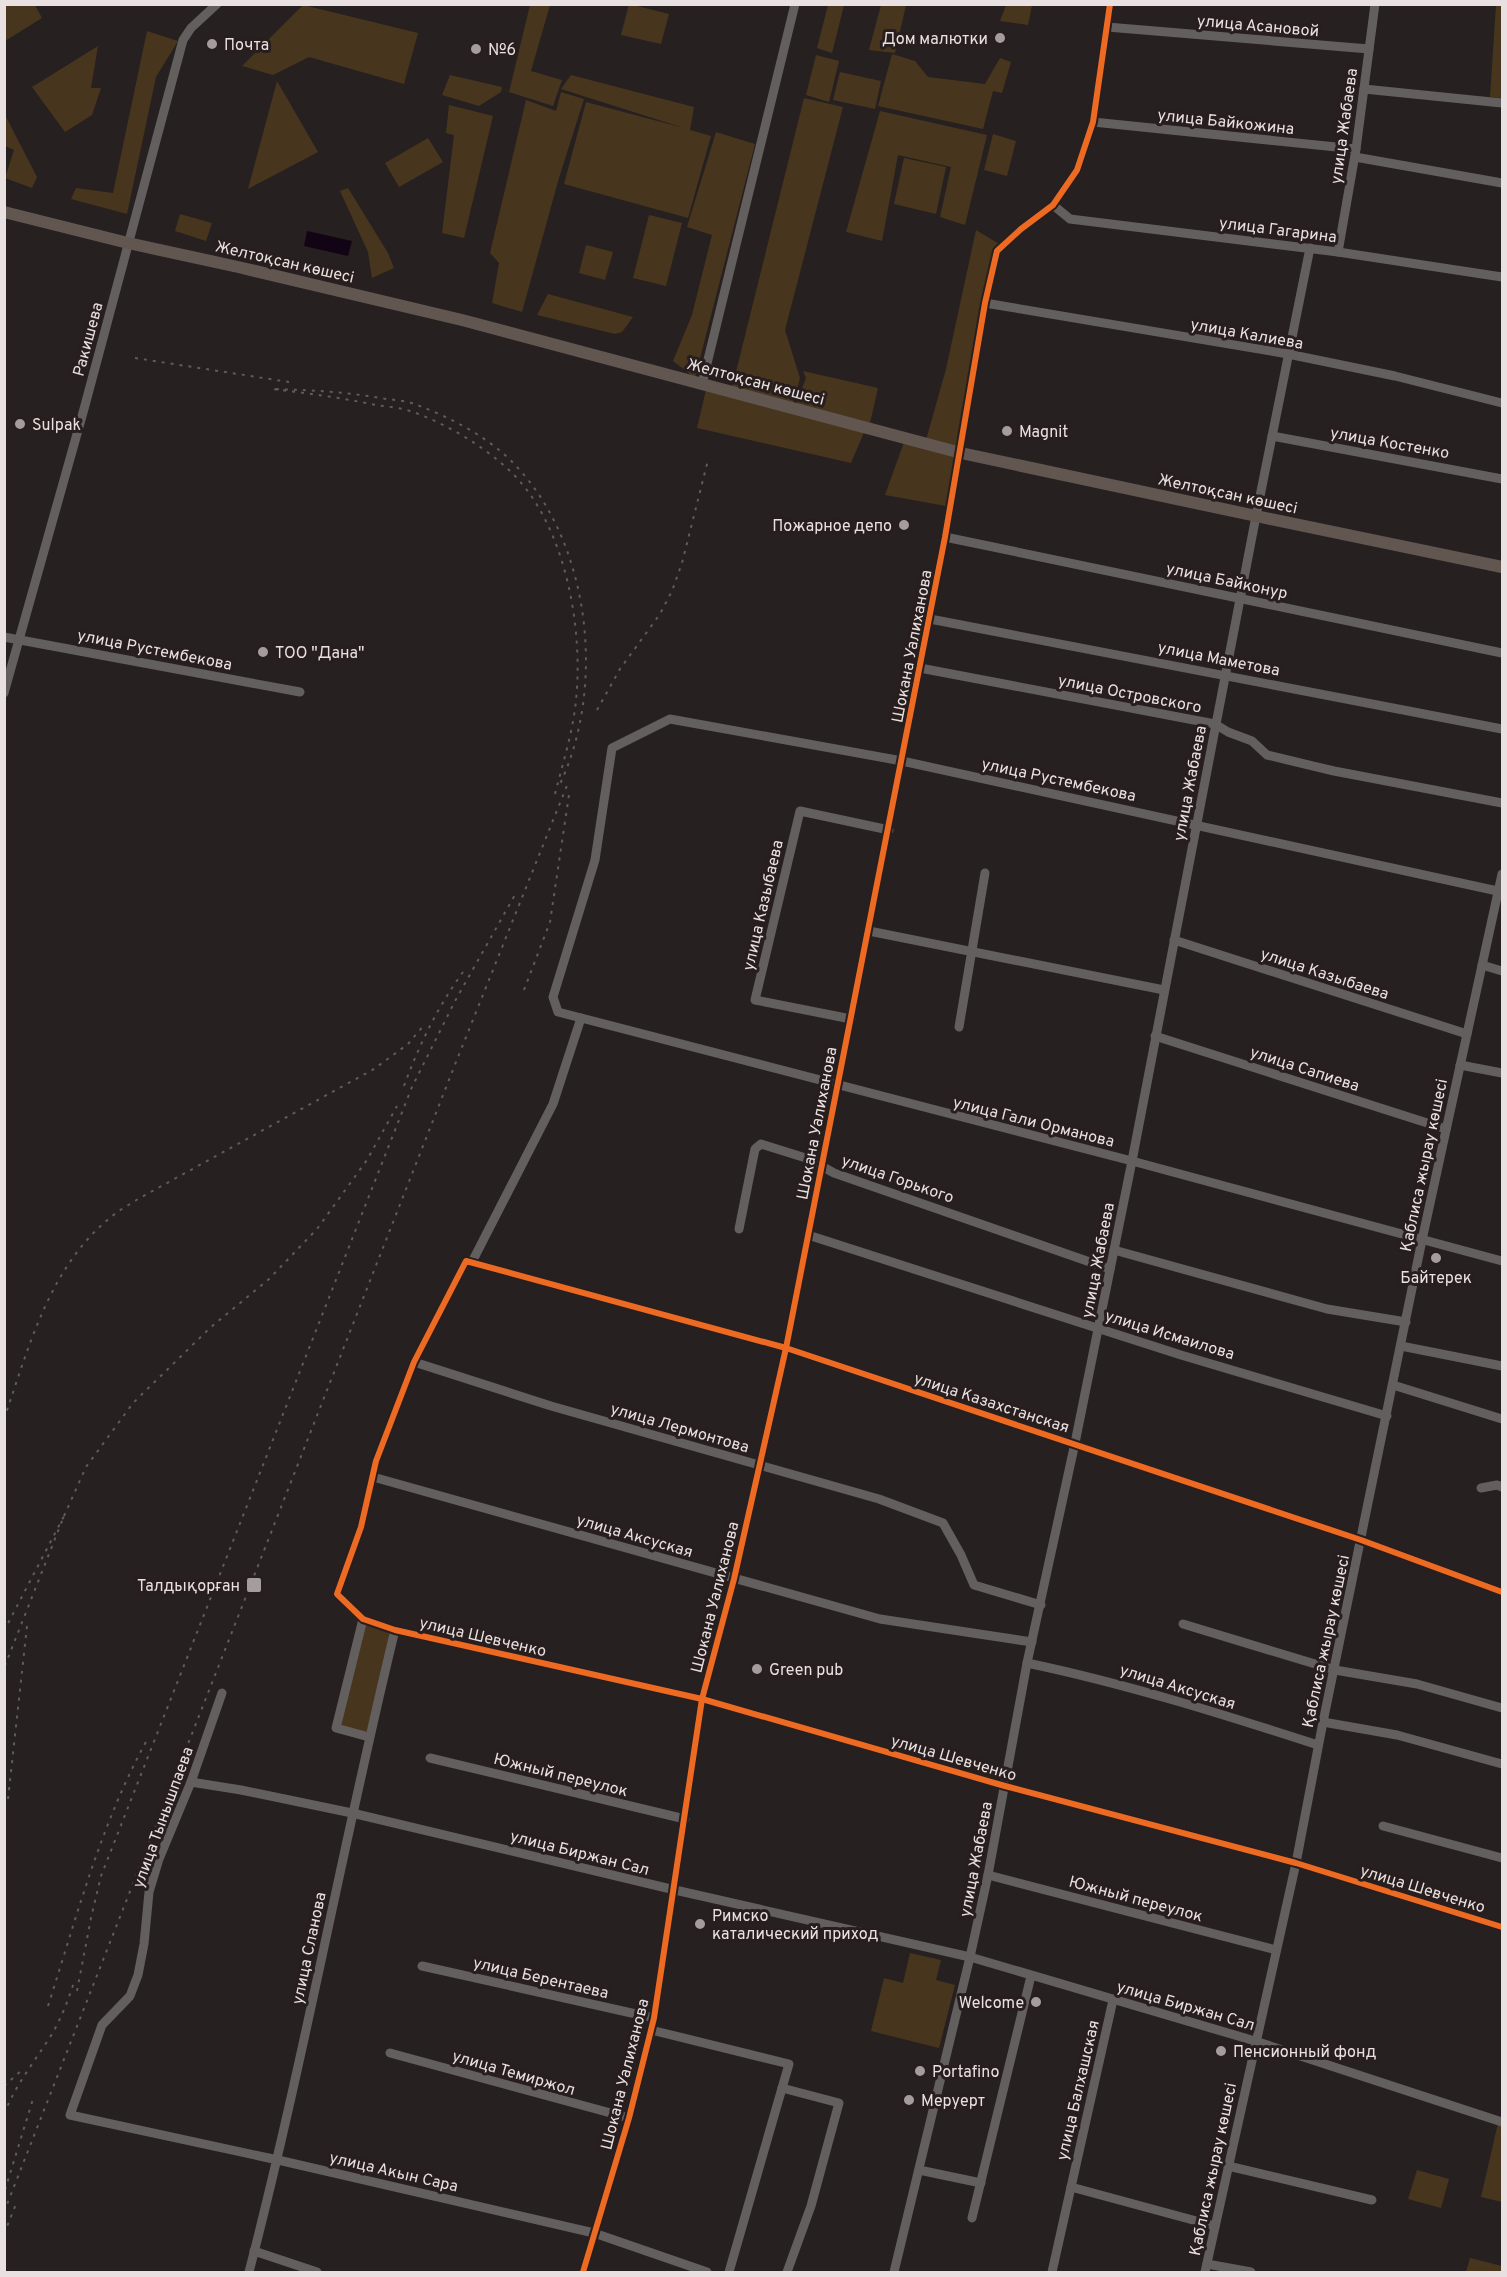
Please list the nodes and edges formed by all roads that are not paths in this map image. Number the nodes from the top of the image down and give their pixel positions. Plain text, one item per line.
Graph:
1 (217, 4) edge
2 (795, 4) edge
3 (1110, 4) edge
4 (1375, 4) edge
5 (1107, 27) junction
6 (1369, 49) junction
7 (1364, 89) junction
8 (1503, 103) edge
9 (1093, 122) junction
10 (1355, 153) junction
11 (1503, 183) edge
12 (1053, 205) junction
13 (4, 212) edge
14 (128, 243) junction
15 (1310, 248) junction
16 (1338, 252) junction
17 (1503, 277) edge
18 (985, 303) junction
19 (1288, 354) junction
20 (702, 384) junction
21 (1503, 403) edge
22 (1272, 436) junction
23 (961, 453) junction
24 (1503, 479) edge
25 (1256, 516) junction
26 (945, 537) junction
27 (1503, 567) edge
28 (1240, 597) junction
29 (930, 619) junction
30 (4, 637) edge
31 (20, 638) junction
32 (1503, 653) edge
33 (920, 668) junction
34 (1225, 674) junction
35 (300, 692) dead end
36 (4, 693) edge
37 (1215, 724) junction
38 (1503, 729) edge
39 (902, 761) junction
40 (1503, 803) edge
41 (1196, 824) junction
42 (889, 830) junction
43 (985, 873) dead end
44 (1503, 874) edge
45 (1500, 892) edge
46 (869, 931) junction
47 (1174, 940) junction
48 (972, 953) junction
49 (1482, 965) junction
50 (1503, 971) edge
51 (1164, 990) junction
52 (558, 1012) joint
53 (581, 1018) junction
54 (851, 1019) junction
55 (959, 1027) dead end
56 (1467, 1034) junction
57 (1155, 1036) junction
58 (1460, 1065) junction
59 (1503, 1073) edge
60 (837, 1086) junction
61 (1446, 1129) junction
62 (1132, 1161) junction
63 (821, 1166) junction
64 (739, 1229) dead end
65 (808, 1235) junction
66 (1422, 1240) junction
67 (1114, 1250) junction
68 (469, 1261) junction
69 (1503, 1261) edge
70 (1110, 1269) junction
71 (1406, 1322) junction
72 (1098, 1328) junction
73 (1401, 1346) junction
74 (786, 1348) junction
75 (414, 1362) junction
76 (1503, 1366) edge
77 (1393, 1385) junction
78 (1387, 1416) junction
79 (1503, 1419) edge
80 (1075, 1443) junction
81 (760, 1465) junction
82 (373, 1477) junction
83 (1503, 1487) edge
84 (1480, 1488) dead end
85 (1361, 1540) junction
86 (734, 1579) junction
87 (1503, 1592) edge
88 (1041, 1605) junction
89 (363, 1619) junction
90 (1183, 1624) dead end
91 (395, 1630) junction
92 (1032, 1642) junction
93 (1028, 1663) junction
94 (1335, 1670) junction
95 (222, 1693) dead end
96 (702, 1699) junction
97 (1503, 1708) edge
98 (1323, 1722) junction
99 (369, 1737) junction
100 (1318, 1745) junction
101 (430, 1758) dead end
102 (1503, 1764) edge
103 (191, 1782) junction
104 (1005, 1786) junction
105 (352, 1813) junction
106 (685, 1819) junction
107 (1383, 1826) dead end
108 (1503, 1858) edge
109 (1296, 1863) junction
110 (988, 1875) junction
111 (675, 1890) junction
112 (1503, 1927) edge
113 (1276, 1950) junction
114 (970, 1957) junction
115 (422, 1966) dead end
116 (1031, 1976) junction
117 (1113, 2000) junction
118 (654, 2018) junction
119 (651, 2030) junction
120 (1255, 2041) junction
121 (390, 2053) dead end
122 (782, 2088) junction
123 (70, 2115) joint
124 (630, 2118) junction
125 (1503, 2122) edge
126 (278, 2160) junction
127 (1228, 2166) junction
128 (919, 2170) junction
129 (981, 2183) junction
130 (1071, 2187) junction
131 (1372, 2200) dead end
132 (972, 2218) dead end
133 (1215, 2226) junction
134 (594, 2233) junction
135 (254, 2252) junction
136 (1206, 2268) edge
137 (249, 2272) edge
138 (317, 2272) edge
139 (583, 2272) edge
140 (707, 2272) edge
141 (729, 2272) edge
142 (787, 2272) edge
143 (894, 2272) edge
144 (1052, 2272) edge
145 (1251, 2272) edge

1 - 14 street, Ракишева
2 - 20 street
3 - 5 street, Шокана Уалиханова
4 - 6 street, улица Жабаева
5 - 6 street, улица Асановой
5 - 9 street, Шокана Уалиханова
6 - 7 street, улица Жабаева
7 - 8 street
7 - 10 street, улица Жабаева
9 - 10 street, улица Байкожина
9 - 12 street, Шокана Уалиханова
10 - 11 street, улица Байкожина
10 - 16 street, улица Жабаева
12 - 15 street, улица Гагарина
12 - 18 street, Шокана Уалиханова
13 - 14 main road, Желтоқсан көшесі
14 - 20 main road, Желтоқсан көшесі
14 - 31 street, Ракишева
15 - 16 street, улица Гагарина
15 - 19 street, улица Жабаева
16 - 17 street, улица Гагарина
18 - 19 street, улица Калиева
18 - 23 street, Шокана Уалиханова
19 - 21 street, улица Калиева
19 - 22 street, улица Жабаева
20 - 23 main road, Желтоқсан көшесі
22 - 24 street, улица Костенко
22 - 25 street, улица Жабаева
23 - 25 main road, Желтоқсан көшесі
23 - 26 street, Шокана Уалиханова
25 - 27 main road, Желтоқсан көшесі
25 - 28 street, улица Жабаева
26 - 28 street, улица Байконур
26 - 29 street, Шокана Уалиханова
28 - 32 street, улица Байконур
28 - 34 street, улица Жабаева
29 - 33 street, Шокана Уалиханова
29 - 34 street, улица Маметова
30 - 31 street, улица Рустембекова
31 - 35 street, улица Рустембекова
31 - 36 street, Ракишева
33 - 37 street, улица Островского
33 - 39 street, Шокана Уалиханова
34 - 37 street, улица Жабаева
34 - 38 street, улица Маметова
37 - 40 street, улица Островского
37 - 41 street, улица Жабаева
39 - 41 street, улица Рустембекова
39 - 42 street, Шокана Уалиханова
39 - 52 street, улица Рустембекова
41 - 45 street, улица Рустембекова
41 - 47 street, улица Жабаева
42 - 46 street, Шокана Уалиханова
42 - 54 street, улица Казыбаева
43 - 48 street
44 - 45 street, Қаблиса жырау көшесі
45 - 49 street, Қаблиса жырау көшесі
46 - 48 street
46 - 54 street, Шокана Уалиханова
47 - 51 street, улица Жабаева
47 - 56 street, улица Казыбаева
48 - 51 street
48 - 55 street
49 - 50 street
49 - 56 street, Қаблиса жырау көшесі
51 - 57 street, улица Жабаева
52 - 53 street, улица Гали Орманова
53 - 60 street, улица Гали Орманова
53 - 68 street
54 - 60 street, Шокана Уалиханова
56 - 58 street, Қаблиса жырау көшесі
57 - 61 street, улица Сапиева
57 - 62 street, улица Жабаева
58 - 59 street
58 - 61 street, Қаблиса жырау көшесі
60 - 62 street, улица Гали Орманова
60 - 63 street, Шокана Уалиханова
61 - 66 street, Қаблиса жырау көшесі
62 - 66 street, улица Гали Орманова
62 - 67 street, улица Жабаева
63 - 64 street, улица Горького
63 - 65 street, Шокана Уалиханова
63 - 70 street, улица Горького
65 - 72 street, улица Исмаилова
65 - 74 street, Шокана Уалиханова
66 - 69 street, улица Гали Орманова
66 - 71 street, Қаблиса жырау көшесі
67 - 70 street, улица Жабаева
67 - 71 street
68 - 74 street, улица Казахстанская
68 - 75 street
70 - 72 street, улица Жабаева
71 - 73 street, Қаблиса жырау көшесі
72 - 78 street, улица Исмаилова
72 - 80 street, улица Жабаева
73 - 76 street
73 - 77 street, Қаблиса жырау көшесі
74 - 80 street, улица Казахстанская
74 - 81 street, Шокана Уалиханова
75 - 81 street, улица Лермонтова
75 - 82 street
77 - 78 street, Қаблиса жырау көшесі
77 - 79 street
78 - 85 street, Қаблиса жырау көшесі
80 - 85 street, улица Казахстанская
80 - 88 street, улица Жабаева
81 - 86 street, Шокана Уалиханова
81 - 88 street, улица Лермонтова
82 - 86 street, улица Аксуская
82 - 89 street
83 - 84 street
85 - 87 street, улица Казахстанская
85 - 94 street, Қаблиса жырау көшесі
86 - 92 street, улица Аксуская
86 - 96 street, Шокана Уалиханова
88 - 92 street, улица Жабаева
89 - 91 street
89 - 99 street
90 - 94 street
91 - 96 street, улица Шевченко
91 - 99 street, улица Сланова
92 - 93 street, улица Жабаева
93 - 100 street, улица Аксуская
93 - 104 street, улица Жабаева
94 - 97 street
94 - 98 street, Қаблиса жырау көшесі
95 - 103 street, улица Тынышпаева
96 - 104 street, улица Шевченко
96 - 106 street, Шокана Уалиханова
98 - 100 street, Қаблиса жырау көшесі
98 - 102 street
99 - 105 street, улица Сланова
100 - 109 street, Қаблиса жырау көшесі
101 - 106 street, Южный переулок
103 - 105 street, улица Биржан Сал
103 - 123 street, улица Тынышпаева
104 - 109 street, улица Шевченко
104 - 110 street, улица Жабаева
105 - 111 street, улица Биржан Сал
105 - 126 street, улица Сланова
106 - 111 street, Шокана Уалиханова
107 - 108 street
109 - 112 street, улица Шевченко
109 - 113 street, Қаблиса жырау көшесі
110 - 113 street, Южный переулок
110 - 114 street, улица Жабаева
111 - 114 street, улица Биржан Сал
111 - 118 street, Шокана Уалиханова
113 - 120 street, Қаблиса жырау көшесі
114 - 116 street, улица Биржан Сал
114 - 128 street, улица Жабаева
115 - 118 street, улица Берентаева
116 - 117 street, улица Биржан Сал
116 - 129 street
117 - 120 street, улица Биржан Сал
117 - 130 street, улица Балхашская
118 - 119 street, Шокана Уалиханова
119 - 122 street
119 - 124 street, Шокана Уалиханова
120 - 125 street, улица Биржан Сал
120 - 127 street, Қаблиса жырау көшесі
121 - 124 street, улица Темиржол
122 - 141 street
122 - 142 street
123 - 126 street, улица Акын Сара
124 - 134 street, Шокана Уалиханова
126 - 134 street, улица Акын Сара
126 - 135 street, улица Сланова
127 - 131 street
127 - 133 street, Қаблиса жырау көшесі
128 - 129 street
128 - 143 street, улица Жабаева
129 - 132 street
130 - 133 street
130 - 144 street, улица Балхашская
133 - 136 street, Қаблиса жырау көшесі
134 - 139 street, Шокана Уалиханова
134 - 140 street, улица Акын Сара
135 - 137 street, улица Сланова
135 - 138 street
136 - 145 street

